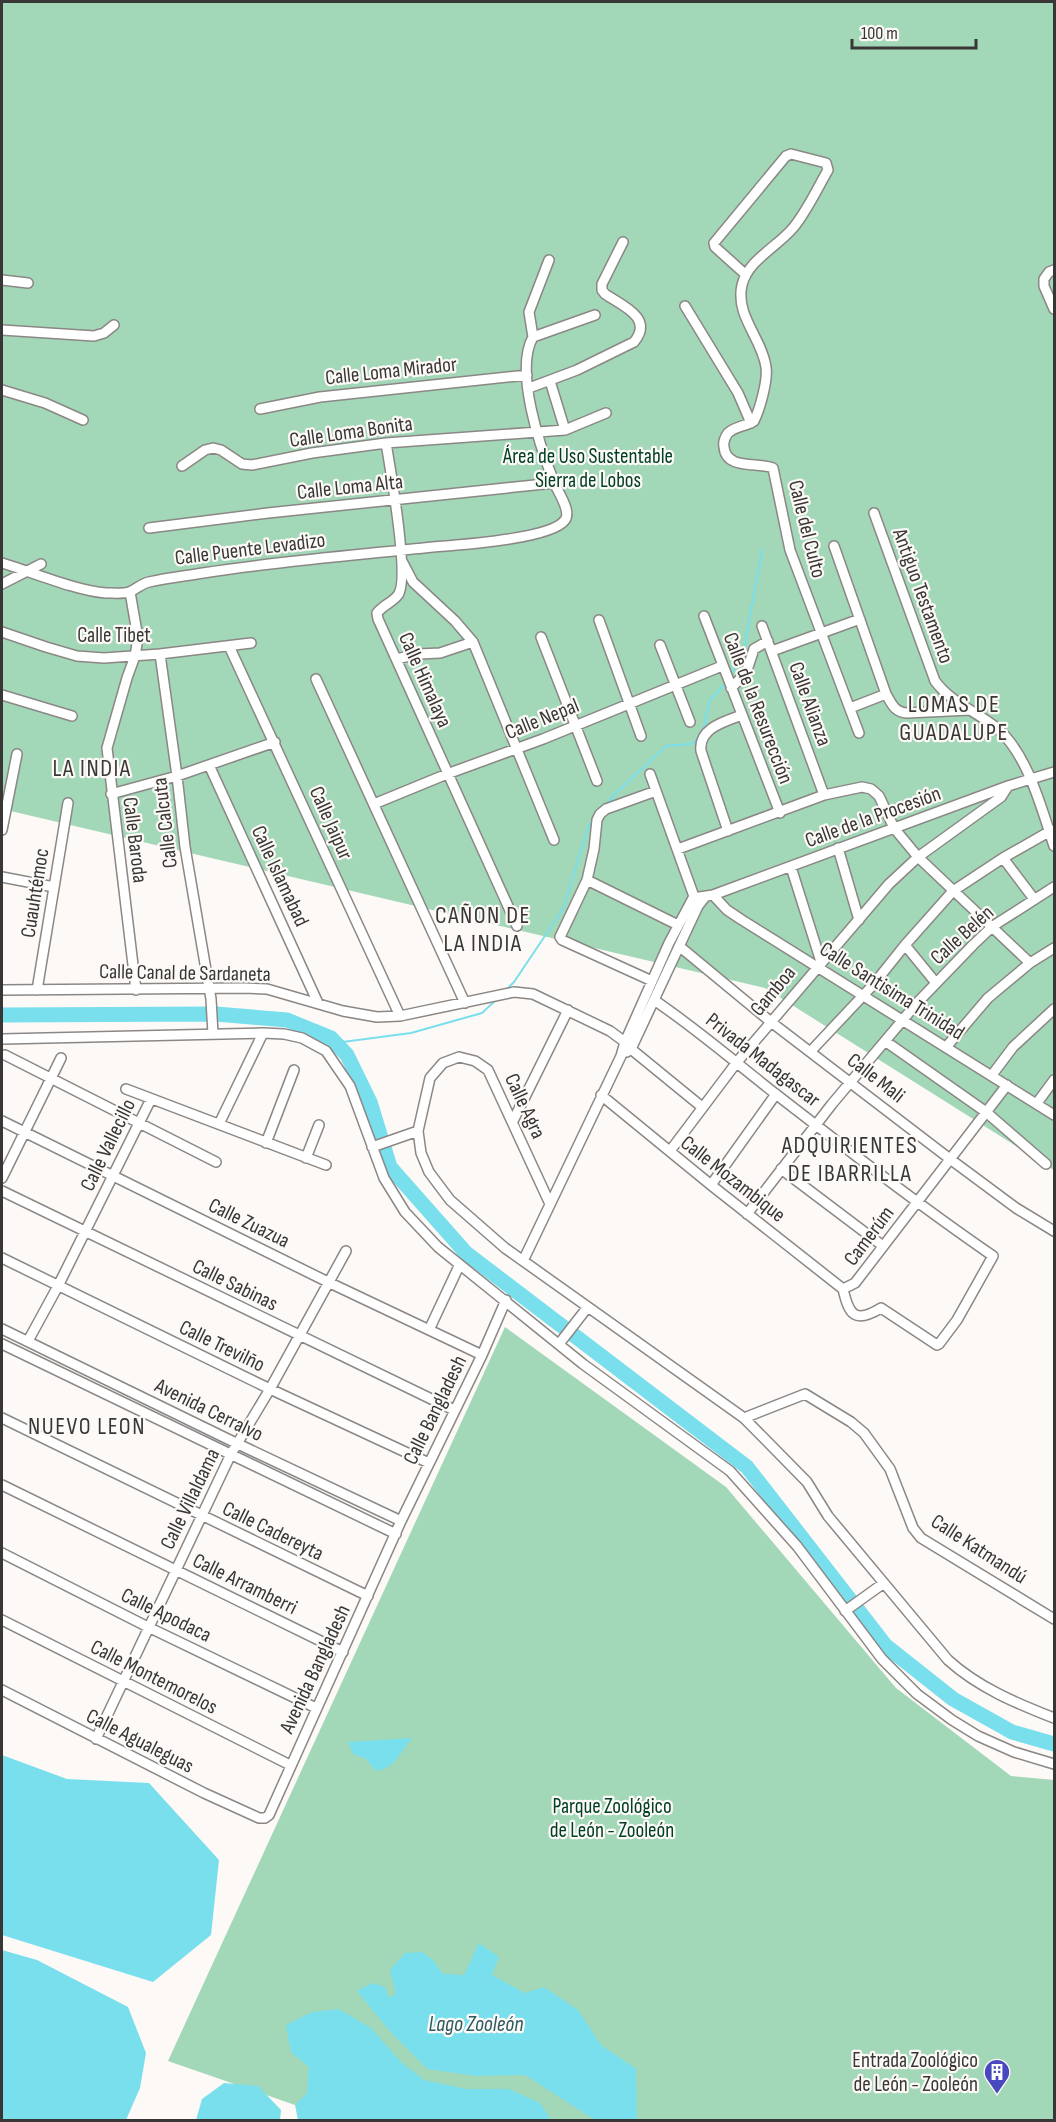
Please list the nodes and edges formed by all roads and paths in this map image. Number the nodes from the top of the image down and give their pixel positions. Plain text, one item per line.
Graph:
1 (623, 242) dead end
2 (549, 260) dead end
3 (1054, 270) edge
4 (745, 274) junction
5 (2, 280) edge
6 (28, 283) dead end
7 (685, 306) dead end
8 (1054, 309) edge
9 (595, 315) dead end
10 (114, 325) dead end
11 (2, 330) edge
12 (533, 337) junction
13 (527, 375) junction
14 (550, 381) junction
15 (529, 388) junction
16 (2, 390) edge
17 (260, 409) dead end
18 (606, 413) dead end
19 (83, 420) dead end
20 (751, 423) junction
21 (565, 430) junction
22 (536, 432) junction
23 (386, 443) junction
24 (183, 466) dead end
25 (554, 483) junction
26 (395, 500) junction
27 (874, 513) dead end
28 (149, 528) dead end
29 (834, 546) dead end
30 (401, 555) junction
31 (2, 563) edge
32 (41, 564) dead end
33 (28, 571) junction
34 (2, 584) edge
35 (130, 592) junction
36 (704, 616) dead end
37 (860, 619) junction
38 (599, 620) dead end
39 (762, 626) dead end
40 (2, 632) edge
41 (820, 634) junction
42 (541, 637) dead end
43 (768, 641) junction
44 (473, 642) junction
45 (251, 643) dead end
46 (660, 645) dead end
47 (230, 646) junction
48 (772, 651) junction
49 (160, 654) junction
50 (135, 656) junction
51 (396, 660) junction
52 (722, 666) junction
53 (316, 679) dead end
54 (676, 684) junction
55 (731, 688) junction
56 (886, 694) junction
57 (2, 695) edge
58 (630, 702) junction
59 (850, 708) junction
60 (969, 710) junction
61 (742, 715) junction
62 (72, 717) dead end
63 (690, 722) dead end
64 (576, 725) junction
65 (859, 733) dead end
66 (641, 736) dead end
67 (275, 742) junction
68 (516, 750) junction
69 (17, 754) dead end
70 (209, 765) junction
71 (1054, 772) edge
72 (447, 774) junction
73 (650, 774) dead end
74 (177, 776) junction
75 (1031, 780) junction
76 (597, 781) dead end
77 (1008, 786) junction
78 (656, 791) junction
79 (111, 794) junction
80 (825, 795) junction
81 (68, 803) dead end
82 (374, 804) junction
83 (953, 807) junction
84 (780, 813) junction
85 (966, 821) junction
86 (894, 828) junction
87 (2, 830) edge
88 (1052, 830) edge
89 (728, 831) junction
90 (554, 840) dead end
91 (1054, 846) edge
92 (838, 848) junction
93 (678, 849) junction
94 (918, 857) junction
95 (1003, 858) junction
96 (791, 867) junction
97 (2, 876) edge
98 (587, 880) junction
99 (54, 887) junction
100 (1054, 887) edge
101 (953, 891) junction
102 (709, 896) junction
103 (1034, 899) junction
104 (696, 902) junction
105 (859, 920) junction
106 (678, 924) junction
107 (518, 926) dead end
108 (993, 926) junction
109 (905, 945) junction
110 (679, 946) junction
111 (1054, 948) edge
112 (1030, 963) junction
113 (819, 964) junction
114 (652, 981) junction
115 (936, 983) junction
116 (208, 988) junction
117 (2, 990) edge
118 (37, 990) junction
119 (136, 990) junction
120 (862, 996) junction
121 (654, 1000) junction
122 (318, 1002) junction
123 (465, 1003) junction
124 (1054, 1009) edge
125 (568, 1010) junction
126 (400, 1016) junction
127 (901, 1020) junction
128 (771, 1022) junction
129 (213, 1030) junction
130 (263, 1033) junction
131 (2, 1039) edge
132 (885, 1041) junction
133 (628, 1046) junction
134 (947, 1046) junction
135 (811, 1051) junction
136 (5, 1054) dead end
137 (61, 1058) dead end
138 (737, 1062) junction
139 (294, 1070) dead end
140 (992, 1075) junction
141 (51, 1078) junction
142 (1054, 1080) edge
143 (851, 1082) junction
144 (1007, 1085) junction
145 (126, 1089) dead end
146 (776, 1094) junction
147 (602, 1095) junction
148 (151, 1099) junction
149 (1037, 1103) junction
150 (702, 1107) junction
151 (986, 1112) junction
152 (1054, 1115) edge
153 (2, 1121) edge
154 (513, 1121) junction
155 (139, 1124) junction
156 (219, 1124) junction
157 (817, 1124) junction
158 (319, 1125) dead end
159 (418, 1131) junction
160 (25, 1132) junction
161 (266, 1143) junction
162 (375, 1145) junction
163 (670, 1151) junction
164 (306, 1158) junction
165 (950, 1159) junction
166 (216, 1162) dead end
167 (1046, 1164) dead end
168 (326, 1165) dead end
169 (781, 1168) junction
170 (113, 1177) junction
171 (2, 1178) edge
172 (711, 1185) junction
173 (2, 1191) edge
174 (916, 1203) junction
175 (549, 1204) junction
176 (747, 1214) junction
177 (1054, 1231) edge
178 (85, 1232) junction
179 (883, 1246) junction
180 (346, 1251) dead end
181 (2, 1258) edge
182 (523, 1261) junction
183 (459, 1266) junction
184 (330, 1283) junction
185 (58, 1286) junction
186 (843, 1289) junction
187 (506, 1300) junction
188 (584, 1311) junction
189 (2, 1329) edge
190 (429, 1330) junction
191 (299, 1335) junction
192 (561, 1340) junction
193 (28, 1341) junction
194 (2, 1344) edge
195 (482, 1355) junction
196 (270, 1389) junction
197 (454, 1410) junction
198 (2, 1418) edge
199 (744, 1418) junction
200 (238, 1444) junction
201 (231, 1454) junction
202 (429, 1463) junction
203 (2, 1485) edge
204 (200, 1516) junction
205 (401, 1521) junction
206 (396, 1534) junction
207 (2, 1553) edge
208 (175, 1570) junction
209 (881, 1585) junction
210 (368, 1596) junction
211 (849, 1608) junction
212 (1054, 1619) edge
213 (2, 1620) edge
214 (148, 1627) junction
215 (343, 1652) junction
216 (122, 1682) junction
217 (2, 1690) edge
218 (316, 1708) junction
219 (1054, 1718) edge
220 (96, 1739) junction
221 (1054, 1764) edge
222 (290, 1765) junction
223 (265, 1818) joint

1 - 14 street
2 - 12 street
3 - 8 street
4 - 4 street
4 - 20 street
5 - 6 street
7 - 20 street
9 - 12 street
10 - 11 street
12 - 13 street
13 - 15 street
13 - 17 street, Calle Loma Mirador
14 - 15 street
14 - 21 street
15 - 22 street
16 - 19 street
18 - 21 street, Calle Loma Bonita
20 - 41 street, Calle del Culto
21 - 22 street, Calle Loma Bonita
22 - 23 street, Calle Loma Bonita
22 - 25 street
23 - 24 street, Calle Loma Bonita
23 - 26 street, Calle Himalaya
25 - 26 street, Calle Loma Alta
25 - 30 street, Calle Puente Levadizo
26 - 28 street, Calle Loma Alta
26 - 30 street, Calle Himalaya
27 - 60 street, Antiguo Testamento
29 - 37 street
30 - 35 street, Calle Puente Levadizo
30 - 44 street
30 - 51 street, Calle Himalaya
31 - 33 street, Calle Puente Levadizo
32 - 33 street
33 - 34 street
33 - 35 street, Calle Puente Levadizo
35 - 50 street, Calle Baroda
36 - 52 street, Calle de la Resurección
37 - 41 street
37 - 56 street
38 - 58 street
39 - 43 street, Calle Alianza
40 - 50 street, Calle Tibet
41 - 48 street
41 - 59 street, Calle del Culto
42 - 64 street
43 - 48 street, Calle Alianza
43 - 55 street
44 - 51 street
44 - 68 street
45 - 47 street, Calle Tibet
46 - 54 street
47 - 49 street, Calle Tibet
47 - 67 street, Calle Jaipur
48 - 80 street, Calle Alianza
49 - 50 street, Calle Tibet
49 - 74 street, Calle Calcuta
50 - 79 street, Calle Baroda
51 - 72 street, Calle Himalaya
52 - 54 street, Calle Nepal
52 - 55 street, Calle de la Resurección
53 - 82 street
54 - 58 street, Calle Nepal
54 - 63 street
55 - 61 street, Calle de la Resurección
56 - 59 street
56 - 60 street
57 - 62 street
58 - 64 street, Calle Nepal
58 - 66 street
59 - 65 street, Calle del Culto
60 - 75 street, Antiguo Testamento
61 - 84 street, Calle de la Resurección
61 - 89 street
64 - 68 street, Calle Nepal
64 - 76 street
67 - 70 street
67 - 126 street, Calle Jaipur
68 - 72 street, Calle Nepal
68 - 90 street
69 - 87 street
70 - 74 street
70 - 122 street, Calle Islamabad
71 - 75 street, Calle de la Procesión
72 - 82 street, Calle Nepal
72 - 107 street, Calle Himalaya
73 - 78 street
74 - 79 street
74 - 116 street, Calle Calcuta
75 - 77 street, Calle de la Procesión
75 - 88 street, Antiguo Testamento
77 - 83 street, Calle de la Procesión
77 - 85 street, Gamboa
78 - 93 street
78 - 98 street
79 - 119 street, Calle Baroda
80 - 84 street
80 - 86 street
81 - 99 street, Cuauhtémoc
82 - 123 street
83 - 85 street
83 - 86 street, Calle de la Procesión
84 - 89 street
85 - 94 street, Gamboa
86 - 92 street, Calle de la Procesión
86 - 94 street
88 - 91 street, Antiguo Testamento
88 - 95 street
89 - 93 street
92 - 96 street, Calle de la Procesión
92 - 105 street
93 - 104 street
94 - 101 street
94 - 105 street, Gamboa
95 - 101 street
95 - 103 street
96 - 102 street, Calle de la Procesión
96 - 113 street
97 - 99 street
98 - 106 street
98 - 114 street
99 - 118 street, Cuauhtémoc
100 - 103 street, Calle Belén
101 - 108 street
101 - 109 street
102 - 104 street, Calle de la Procesión
102 - 113 street, Calle Santisima Trinidad
103 - 108 street, Calle Belén
104 - 106 street
104 - 110 street
105 - 113 street, Gamboa
106 - 114 street
108 - 112 street
108 - 115 street, Calle Belén
109 - 115 street
109 - 120 street
110 - 121 street
110 - 128 street, Calle Mali
111 - 112 street
112 - 134 street
113 - 120 street, Calle Santisima Trinidad
113 - 128 street, Gamboa
114 - 133 street
115 - 127 street, Calle Belén
116 - 119 street, Calle Canal de Sardaneta
116 - 122 street, Calle Canal de Sardaneta
116 - 129 street, Calle Calcuta
117 - 118 street, Calle Canal de Sardaneta
118 - 119 street, Calle Canal de Sardaneta
120 - 127 street, Calle Santisima Trinidad
120 - 135 street
121 - 133 street
121 - 138 street, Privada Madagascar
122 - 126 street, Calle Canal de Sardaneta
123 - 125 street
123 - 126 street
124 - 140 street
125 - 133 street
125 - 154 street
127 - 132 street, Calle Belén
127 - 134 street, Calle Santisima Trinidad
128 - 135 street, Calle Mali
128 - 138 street, Gamboa
129 - 130 street
129 - 131 street
130 - 156 street
130 - 162 street
132 - 143 street, Calle Belén
132 - 151 street
133 - 147 street
133 - 150 street
134 - 140 street, Calle Santisima Trinidad
135 - 143 street, Calle Mali
136 - 141 street
137 - 141 street
138 - 146 street, Privada Madagascar
138 - 150 street, Gamboa
139 - 161 street
140 - 144 street, Calle Santisima Trinidad
141 - 155 street
141 - 160 street
142 - 149 street
143 - 157 street, Calle Belén
143 - 165 street, Calle Mali
144 - 149 street, Calle Santisima Trinidad
144 - 151 street, Camerúm
145 - 148 street
146 - 157 street, Privada Madagascar
146 - 172 street
147 - 163 street, Calle Mozambique
147 - 175 street
148 - 155 street, Calle Vallecillo
148 - 156 street, Calle Vallecillo
149 - 152 street, Calle Santisima Trinidad
150 - 163 street, Gamboa
151 - 165 street, Camerúm
151 - 167 street
153 - 160 street, Calle Zuazua
154 - 159 street, Calle Agra
154 - 175 street, Calle Agra
155 - 166 street
155 - 170 street, Calle Vallecillo
156 - 161 street, Calle Vallecillo
157 - 169 street, Calle Belén
157 - 174 street, Privada Madagascar
158 - 164 street
159 - 162 street
159 - 182 street
160 - 170 street, Calle Zuazua
160 - 171 street
161 - 164 street, Calle Vallecillo
162 - 183 street
163 - 172 street, Calle Mozambique
164 - 168 street, Calle Vallecillo
165 - 174 street, Camerúm
165 - 177 street, Calle Mali
169 - 176 street, Calle Belén
169 - 179 street
170 - 178 street, Calle Vallecillo
170 - 184 street, Calle Zuazua
172 - 176 street, Calle Mozambique
173 - 178 street, Calle Sabinas
174 - 179 street, Camerúm
174 - 186 street, Privada Madagascar
175 - 182 street
176 - 186 street, Calle Mozambique
178 - 185 street, Calle Vallecillo
178 - 191 street, Calle Sabinas
179 - 186 street, Camerúm
180 - 184 street, Calle Villaldama
181 - 185 street, Calle Trevilño
182 - 188 street
183 - 187 street
183 - 190 street
184 - 190 street, Calle Zuazua
184 - 191 street, Calle Villaldama
185 - 193 street, Calle Vallecillo
185 - 196 street, Calle Trevilño
187 - 192 street
187 - 195 street, Calle Bangladesh
188 - 192 street
188 - 199 street
189 - 193 street, Avenida Cerralvo
190 - 195 street, Calle Zuazua
191 - 196 street, Calle Villaldama
191 - 197 street, Calle Sabinas
192 - 211 street
193 - 200 street, Avenida Cerralvo
194 - 201 street, Avenida Cerralvo
195 - 197 street, Calle Bangladesh
196 - 200 street, Calle Villaldama
196 - 202 street, Calle Trevilño
197 - 202 street, Calle Bangladesh
198 - 204 street, Calle Cadereyta
199 - 209 street
199 - 212 street, Calle Katmandú
200 - 201 street, Calle Villaldama
200 - 205 street, Avenida Cerralvo
201 - 204 street, Calle Villaldama
201 - 206 street, Avenida Cerralvo
202 - 205 street, Calle Bangladesh
203 - 208 street, Calle Arramberri
204 - 208 street, Calle Villaldama
204 - 210 street, Calle Cadereyta
205 - 206 street, Calle Bangladesh
206 - 210 street, Avenida Bangladesh
207 - 214 street, Calle Apodaca
208 - 214 street, Calle Villaldama
208 - 215 street, Calle Arramberri
209 - 211 street
209 - 219 street
210 - 215 street, Avenida Bangladesh
211 - 221 street
213 - 216 street, Calle Montemorelos
214 - 216 street, Calle Villaldama
214 - 218 street, Calle Apodaca
215 - 218 street, Avenida Bangladesh
216 - 220 street, Calle Villaldama
216 - 222 street, Calle Montemorelos
217 - 220 street, Calle Agualeguas
218 - 222 street, Avenida Bangladesh
220 - 223 street, Calle Agualeguas
222 - 223 street, Avenida Bangladesh

